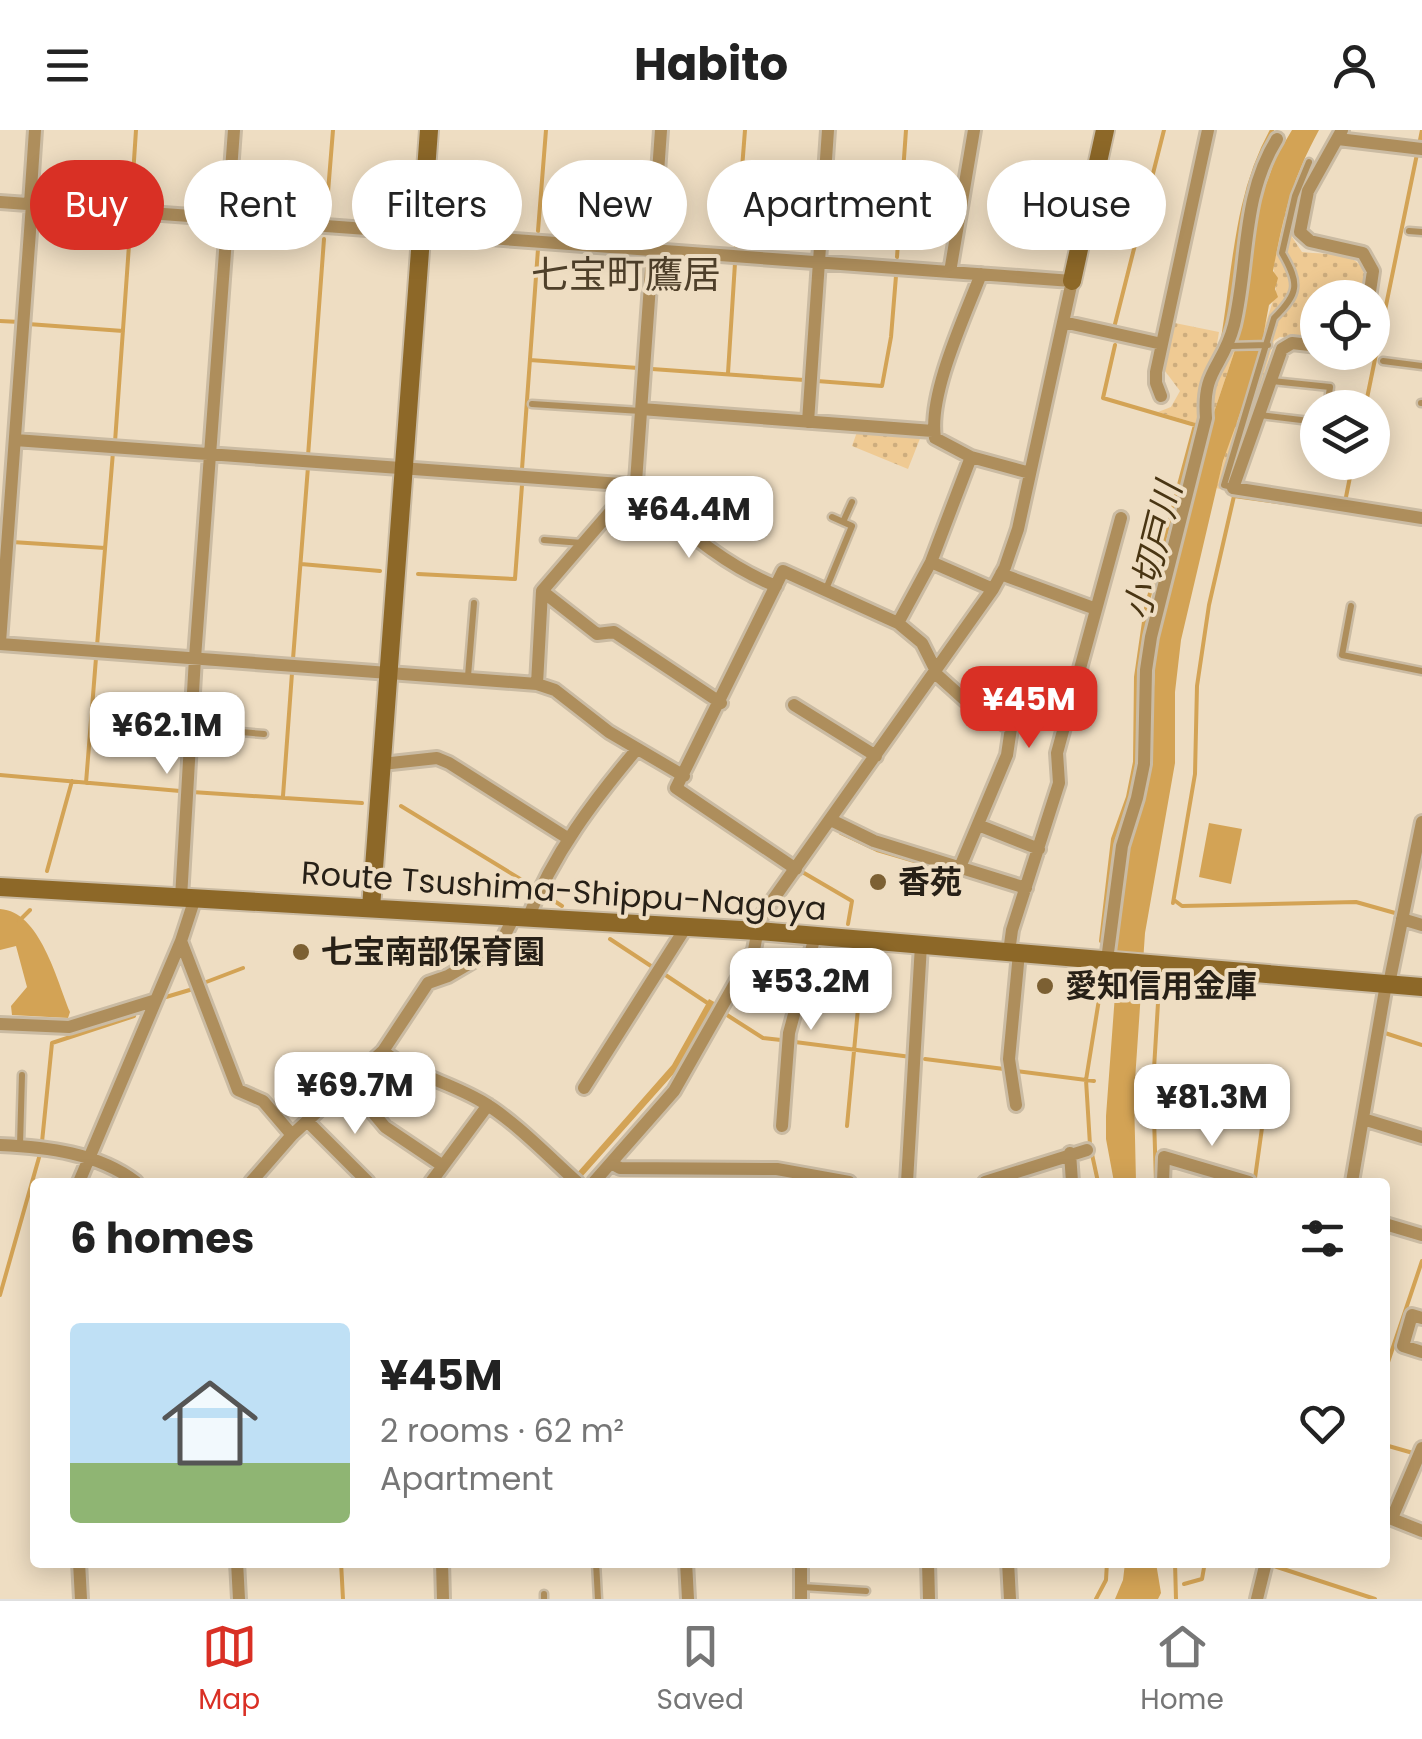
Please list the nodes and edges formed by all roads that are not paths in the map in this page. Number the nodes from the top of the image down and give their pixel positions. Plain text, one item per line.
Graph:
1 (35, 130) edge
2 (234, 130) edge
3 (429, 130) edge
4 (661, 130) edge
5 (828, 130) edge
6 (974, 130) edge
7 (1105, 130) edge
8 (1208, 130) edge
9 (1340, 134) edge
10 (1277, 139) dead end
11 (1416, 149) edge
12 (33, 160) edge
13 (232, 160) edge
14 (427, 160) edge
15 (659, 160) edge
16 (1309, 162) dead end
17 (0, 202) edge
18 (30, 204) joint
19 (1409, 231) dead end
20 (1422, 232) edge
21 (226, 250) edge
22 (420, 250) edge
23 (652, 250) joint
24 (818, 262) junction
25 (950, 272) junction
26 (981, 274) junction
27 (1072, 280) junction
28 (1372, 280) edge
29 (1063, 322) junction
30 (1300, 343) edge
31 (1162, 344) junction
32 (1267, 345) junction
33 (1230, 346) junction
34 (1390, 362) edge
35 (1422, 366) edge
36 (1271, 381) junction
37 (1330, 390) edge
38 (1161, 396) dead end
39 (532, 404) dead end
40 (641, 410) junction
41 (1259, 415) junction
42 (1300, 420) edge
43 (808, 422) junction
44 (933, 432) junction
45 (15, 440) junction
46 (211, 454) junction
47 (971, 456) junction
48 (404, 470) junction
49 (1030, 473) junction
50 (634, 484) junction
51 (1234, 488) junction
52 (852, 502) dead end
53 (832, 517) dead end
54 (1121, 518) dead end
55 (1422, 518) edge
56 (843, 522) junction
57 (544, 540) dead end
58 (583, 543) junction
59 (930, 562) junction
60 (1001, 574) junction
61 (776, 586) junction
62 (993, 589) junction
63 (542, 590) junction
64 (825, 590) junction
65 (474, 603) dead end
66 (1351, 606) dead end
67 (1096, 609) junction
68 (898, 623) junction
69 (0, 643) edge
70 (195, 658) junction
71 (390, 671) junction
72 (1422, 671) edge
73 (936, 672) junction
74 (468, 678) junction
75 (537, 684) junction
76 (720, 703) junction
77 (794, 705) dead end
78 (191, 728) junction
79 (264, 734) dead end
80 (638, 748) junction
81 (876, 756) junction
82 (382, 764) junction
83 (684, 776) junction
84 (831, 820) junction
85 (1422, 822) edge
86 (978, 825) junction
87 (569, 838) junction
88 (1039, 849) junction
89 (960, 867) junction
90 (796, 869) junction
91 (0, 874) edge
92 (10, 887) edge
93 (1026, 888) junction
94 (188, 898) junction
95 (371, 908) junction
96 (521, 917) junction
97 (1402, 919) junction
98 (1422, 925) edge
99 (686, 927) junction
100 (758, 931) junction
101 (815, 936) junction
102 (181, 941) junction
103 (922, 945) junction
104 (1014, 952) junction
105 (1109, 960) junction
106 (1388, 984) junction
107 (1422, 987) edge
108 (153, 1001) junction
109 (0, 1024) edge
110 (384, 1051) junction
111 (22, 1075) dead end
112 (349, 1084) junction
113 (584, 1088) dead end
114 (488, 1105) junction
115 (1016, 1105) dead end
116 (1363, 1119) junction
117 (308, 1122) junction
118 (782, 1126) dead end
119 (292, 1135) junction
120 (1422, 1137) edge
121 (0, 1145) edge
122 (20, 1146) junction
123 (1087, 1150) dead end
124 (1070, 1153) junction
125 (87, 1158) junction
126 (611, 1164) junction
127 (443, 1166) junction
128 (666, 1175) edge
129 (1026, 1176) edge
130 (80, 1178) edge
131 (130, 1178) edge
132 (254, 1178) edge
133 (364, 1178) edge
134 (434, 1178) edge
135 (573, 1178) edge
136 (598, 1178) edge
137 (812, 1178) edge
138 (907, 1178) edge
139 (1072, 1178) edge
140 (1163, 1178) edge
141 (1235, 1178) edge
142 (1353, 1178) edge
143 (1390, 1225) edge
144 (1422, 1235) edge
145 (1422, 1318) edge
146 (1422, 1352) edge
147 (1422, 1448) edge
148 (1390, 1513) edge
149 (1390, 1518) edge
150 (1422, 1531) edge
151 (79, 1568) edge
152 (237, 1568) edge
153 (442, 1568) edge
154 (596, 1568) edge
155 (686, 1568) edge
156 (928, 1568) edge
157 (1008, 1568) edge
158 (1265, 1568) edge
159 (866, 1591) dead end
160 (802, 1593) edge
161 (81, 1599) edge
162 (239, 1599) edge
163 (443, 1599) edge
164 (598, 1599) edge
165 (688, 1599) edge
166 (930, 1599) edge
167 (1010, 1599) edge
168 (1257, 1599) edge

1 - 12 street
2 - 13 street
3 - 14 main road
4 - 15 street
5 - 24 street
6 - 25 street
7 - 27 main road
8 - 31 street
9 - 11 street
9 - 28 street
10 - 33 street
16 - 32 lane
17 - 18 street
18 - 45 street
19 - 20 lane
21 - 46 street
22 - 48 main road
23 - 24 street
23 - 40 street
24 - 25 street
24 - 43 street
25 - 26 street
26 - 27 street
26 - 44 street
27 - 29 street
29 - 31 street
29 - 49 street
30 - 36 street
31 - 38 street
32 - 33 lane
32 - 51 lane
33 - 105 street
34 - 35 lane
36 - 37 lane
36 - 41 street
39 - 40 lane
40 - 43 street
40 - 50 street
41 - 42 lane
41 - 51 street
43 - 44 street
44 - 47 street
45 - 46 street
45 - 69 street
46 - 48 street
46 - 70 street
47 - 49 street
47 - 59 street
48 - 50 street
48 - 71 main road
49 - 60 street
50 - 58 street
50 - 61 street
51 - 55 street
52 - 56 lane
53 - 56 lane
54 - 67 street
56 - 64 lane
57 - 58 lane
58 - 63 street
59 - 62 street
59 - 68 street
60 - 62 street
60 - 67 street
61 - 64 street
61 - 76 street
62 - 73 street
63 - 75 street
63 - 76 street
64 - 68 street
65 - 74 lane
66 - 72 lane
67 - 88 street
68 - 73 street
69 - 70 street
70 - 71 street
70 - 78 street
71 - 74 street
71 - 82 main road
73 - 81 street
73 - 86 street
74 - 75 street
75 - 80 street
76 - 83 street
77 - 81 street
78 - 79 lane
78 - 94 street
80 - 83 street
80 - 87 street
81 - 84 street
82 - 87 street
82 - 95 main road
83 - 90 street
84 - 89 street
84 - 90 street
85 - 97 street
86 - 88 street
86 - 89 street
87 - 96 street
88 - 93 street
89 - 93 street
90 - 100 street
91 - 92 street
92 - 94 main road, Route Tsushima-Shippu-Nagoya
93 - 104 street
94 - 95 main road, Route Tsushima-Shippu-Nagoya
94 - 102 street
95 - 96 main road, Route Tsushima-Shippu-Nagoya
96 - 99 main road, Route Tsushima-Shippu-Nagoya
96 - 110 street
97 - 98 street
97 - 106 street
99 - 100 main road, Route Tsushima-Shippu-Nagoya
99 - 113 street
100 - 101 main road, Route Tsushima-Shippu-Nagoya
100 - 126 street
101 - 103 main road, Route Tsushima-Shippu-Nagoya
101 - 118 street
102 - 108 street
102 - 119 street
103 - 104 main road, Route Tsushima-Shippu-Nagoya
103 - 138 street
104 - 105 main road, Route Tsushima-Shippu-Nagoya
104 - 115 street
105 - 106 main road, Route Tsushima-Shippu-Nagoya
106 - 107 main road, Route Tsushima-Shippu-Nagoya
106 - 116 street
108 - 109 street
108 - 125 street
110 - 112 street
110 - 114 street
111 - 122 lane
112 - 117 street
112 - 127 street
114 - 127 street
114 - 135 street
116 - 120 street
116 - 142 street
117 - 119 street
117 - 133 street
119 - 132 street
121 - 122 street
122 - 125 street
123 - 124 street
124 - 129 street
124 - 139 street
125 - 130 street
125 - 131 street
126 - 128 street
126 - 136 street
127 - 134 street
128 - 137 street
140 - 141 street
143 - 144 street
145 - 146 street
147 - 148 street
149 - 150 street
151 - 161 street
152 - 162 street
153 - 163 street
154 - 164 lane
155 - 165 street
156 - 166 street
157 - 167 street
158 - 168 street
159 - 160 lane

